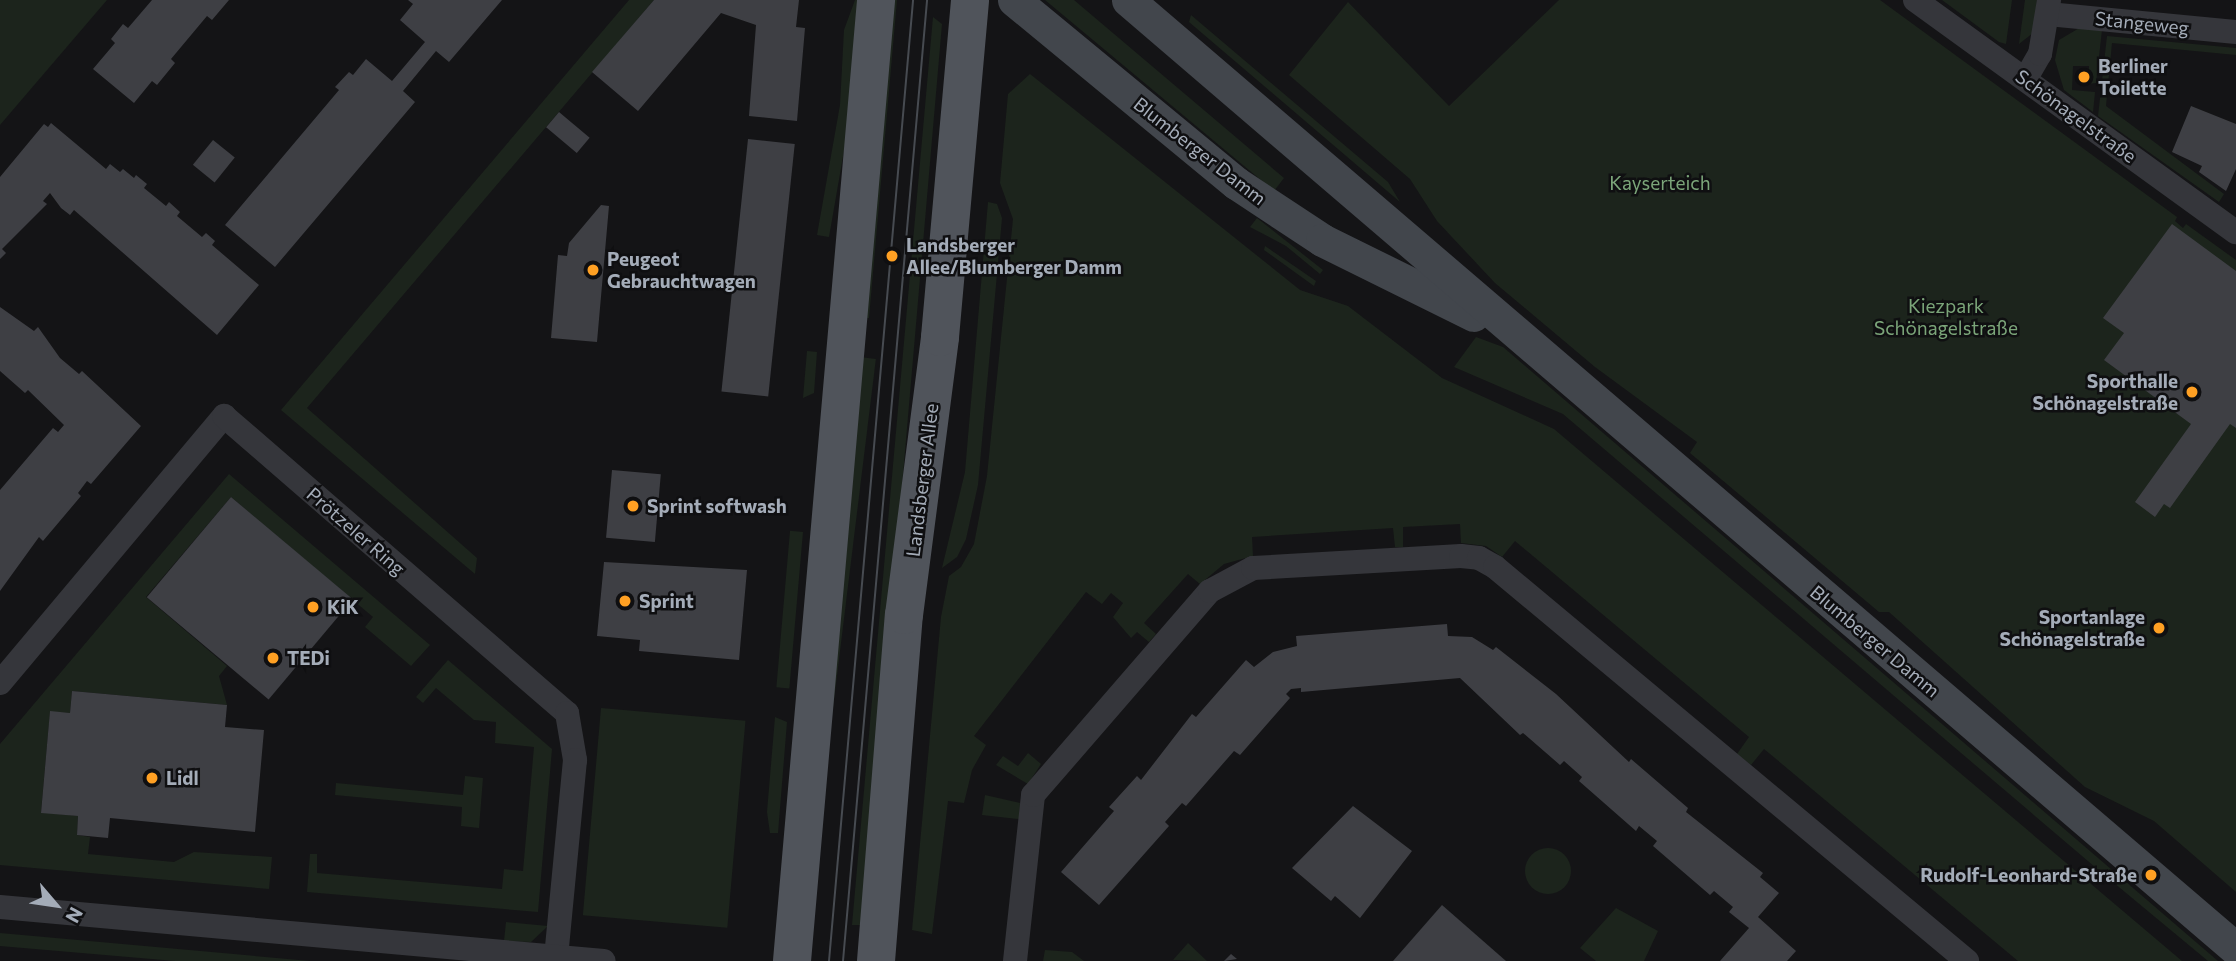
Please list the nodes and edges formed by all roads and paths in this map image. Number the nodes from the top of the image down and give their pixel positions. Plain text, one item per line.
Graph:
1 (876, 0) edge
2 (970, 0) edge
3 (1014, 0) edge
4 (1128, 0) edge
5 (1915, 0) edge
6 (2048, 7) edge
7 (2236, 32) edge
8 (2026, 78) junction
9 (2236, 232) edge
10 (1514, 335) junction
11 (0, 683) edge
12 (0, 907) edge
13 (2236, 949) edge
14 (556, 956) junction
15 (604, 961) edge
16 (792, 961) edge
17 (876, 961) edge
18 (1015, 961) edge
19 (1968, 961) edge

1 - 16 main road
2 - 17 main road, Landsberger Allee
3 - 10 main road, Blumberger Damm
4 - 10 main road, Blumberger Damm
5 - 8 street, Schönagelstraße
6 - 7 street, Stangeweg
6 - 8 street
8 - 9 street, Schönagelstraße
10 - 13 main road, Blumberger Damm
11 - 14 street, Prötzeler Ring
12 - 14 street
14 - 15 street
18 - 19 street

